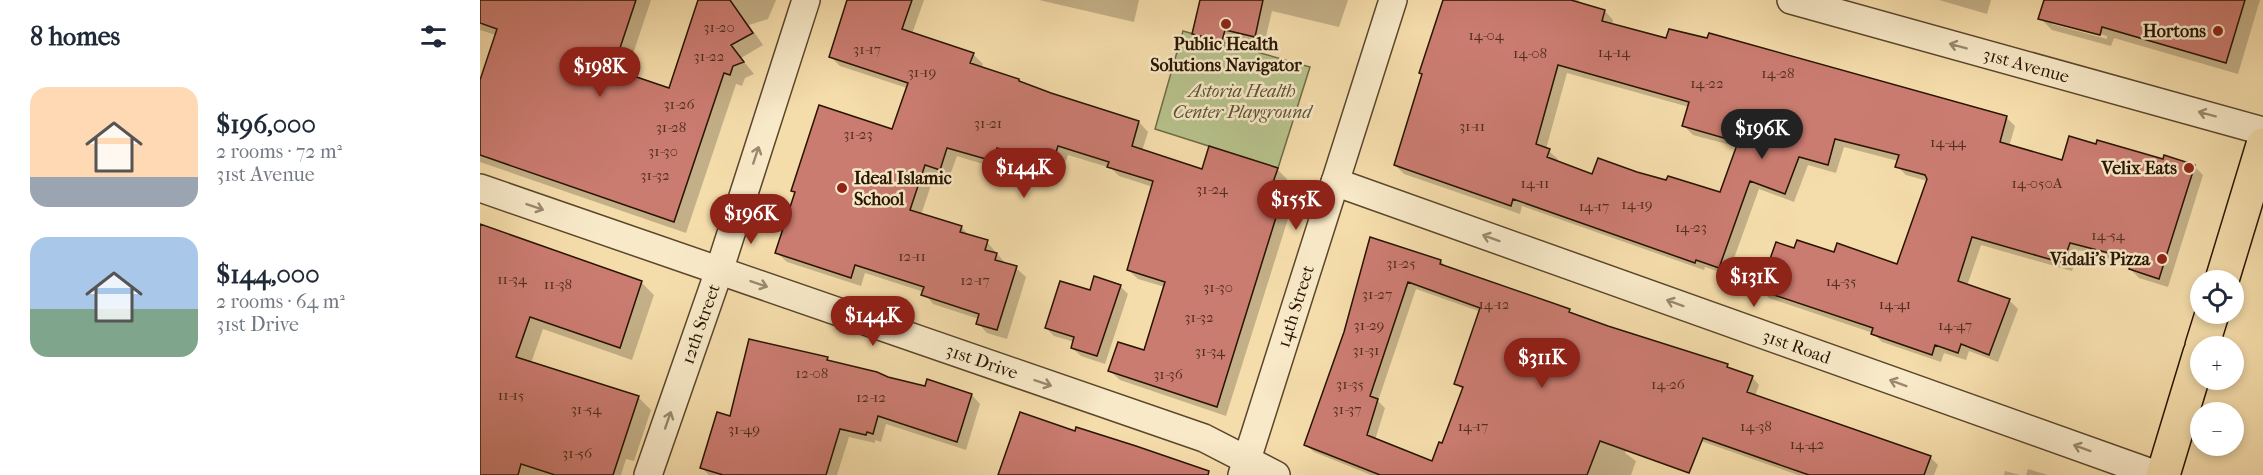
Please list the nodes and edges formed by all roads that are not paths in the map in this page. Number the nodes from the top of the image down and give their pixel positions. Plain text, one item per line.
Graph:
1 (806, 0) edge
2 (1393, 0) edge
3 (1791, 0) edge
4 (2263, 131) edge
5 (2263, 145) edge
6 (1335, 182) junction
7 (480, 188) edge
8 (2225, 270) edge
9 (719, 271) junction
10 (2190, 385) edge
11 (1244, 467) edge
12 (648, 475) edge
13 (1276, 475) edge
14 (2157, 475) edge
15 (2163, 475) edge

9 -> 1 street, 12th Street
2 - 6 street, 14th Street
4 -> 3 street, 31st Avenue
5 - 8 main road
6 - 11 street, 14th Street
14 -> 6 street, 31st Road
7 -> 9 street, 31st Drive
9 -> 11 street, 31st Drive
12 -> 9 street, 12th Street
10 - 15 main road
11 - 13 street, 31st Drive

